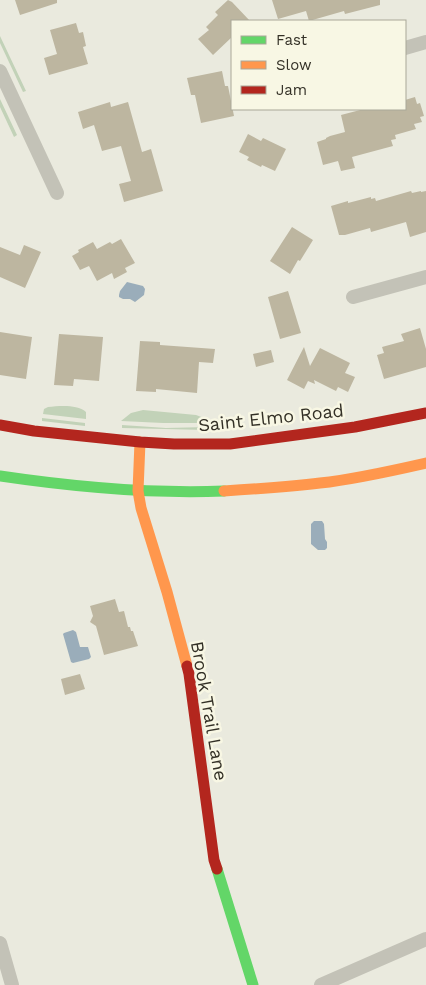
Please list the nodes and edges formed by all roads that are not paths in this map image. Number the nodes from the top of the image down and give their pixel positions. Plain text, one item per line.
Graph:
1 (426, 42) edge
2 (406, 48) edge
3 (0, 71) edge
4 (57, 193) dead end
5 (426, 277) edge
6 (353, 296) dead end
7 (426, 412) edge
8 (0, 425) edge
9 (140, 442) junction
10 (426, 463) edge
11 (0, 476) edge
12 (138, 491) junction
13 (426, 938) edge
14 (0, 944) edge
15 (12, 985) edge
16 (253, 985) edge
17 (321, 985) edge

1 - 2 street
3 - 4 street
5 - 6 street
7 - 9 main road, Saint Elmo Road
8 - 9 main road, Saint Elmo Road
9 - 12 main road, Brook Trail Lane
10 - 12 main road
11 - 12 main road
12 - 16 main road, Brook Trail Lane
13 - 17 street
14 - 15 street

